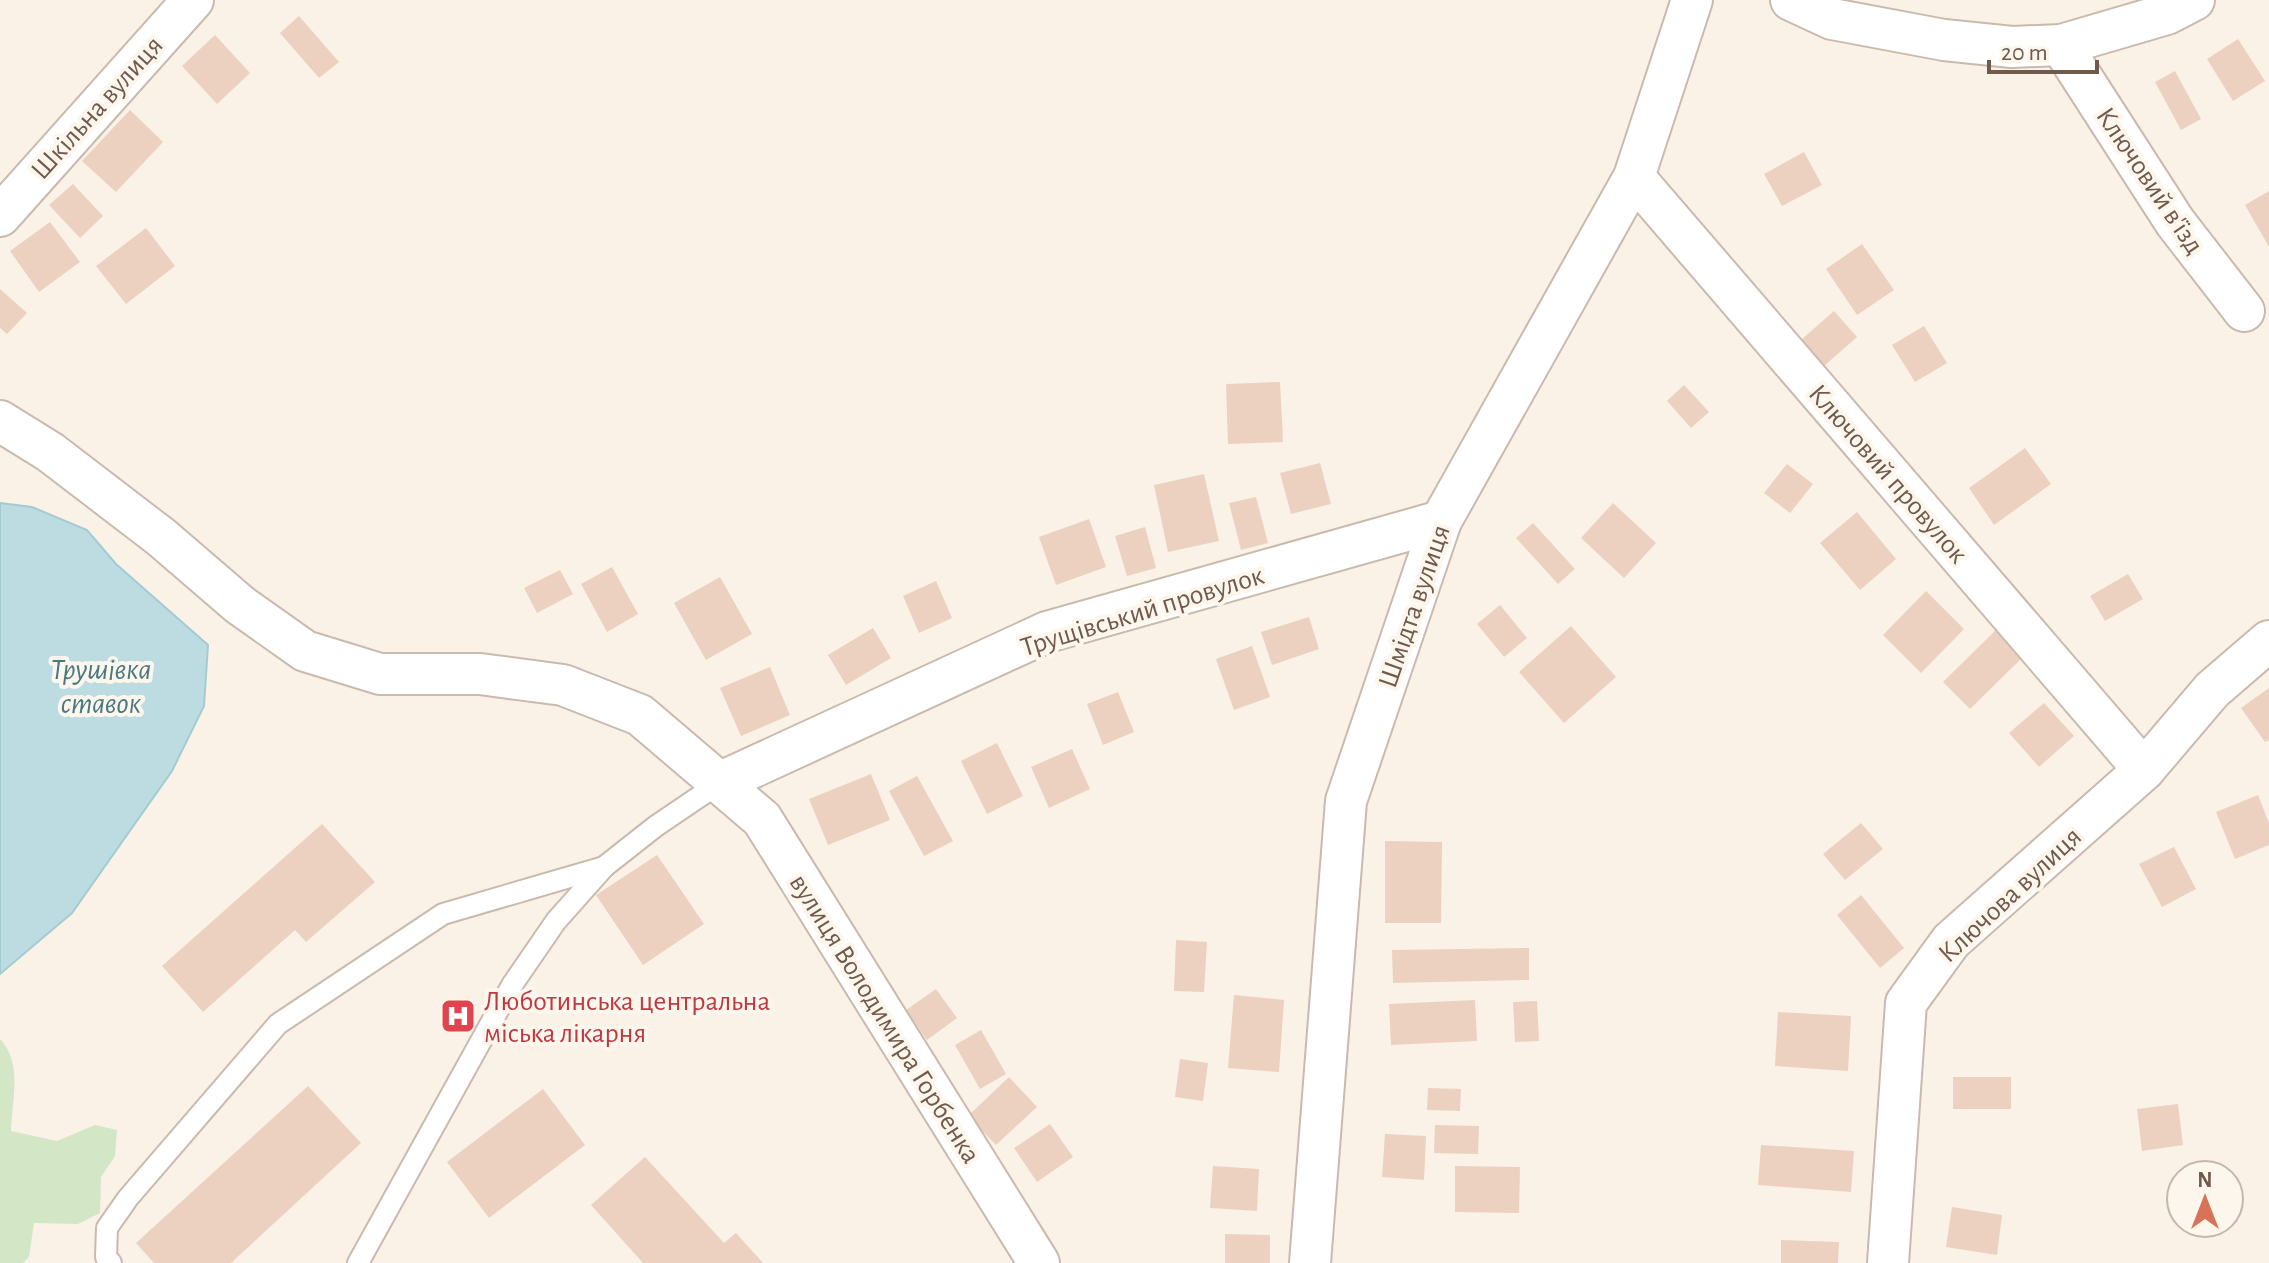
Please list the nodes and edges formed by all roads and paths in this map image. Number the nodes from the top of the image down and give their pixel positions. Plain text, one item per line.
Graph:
1 (193, 0) edge
2 (1692, 0) edge
3 (1791, 0) edge
4 (2194, 0) edge
5 (2061, 45) junction
6 (1634, 177) junction
7 (0, 216) edge
8 (2244, 311) dead end
9 (0, 421) edge
10 (1441, 521) junction
11 (2269, 641) edge
12 (2144, 770) junction
13 (721, 782) junction
14 (604, 867) junction
15 (111, 1263) edge
16 (358, 1263) edge
17 (1039, 1263) edge
18 (1310, 1263) edge
19 (1888, 1263) edge

1 - 7 street, Шкільна вулиця
2 - 6 street, Шмідта вулиця
3 - 5 street
4 - 5 street
5 - 8 street, Ключовий в'їзд
6 - 10 street, Шмідта вулиця
6 - 12 street, Ключовий провулок
9 - 13 street, вулиця Володимира Горбенка
10 - 13 street, Трущівський провулок
10 - 18 street, Шмідта вулиця
11 - 12 street, Ключова вулиця
12 - 19 street, Ключова вулиця
13 - 14 lane
13 - 17 street, вулиця Володимира Горбенка
14 - 15 lane
14 - 16 lane

